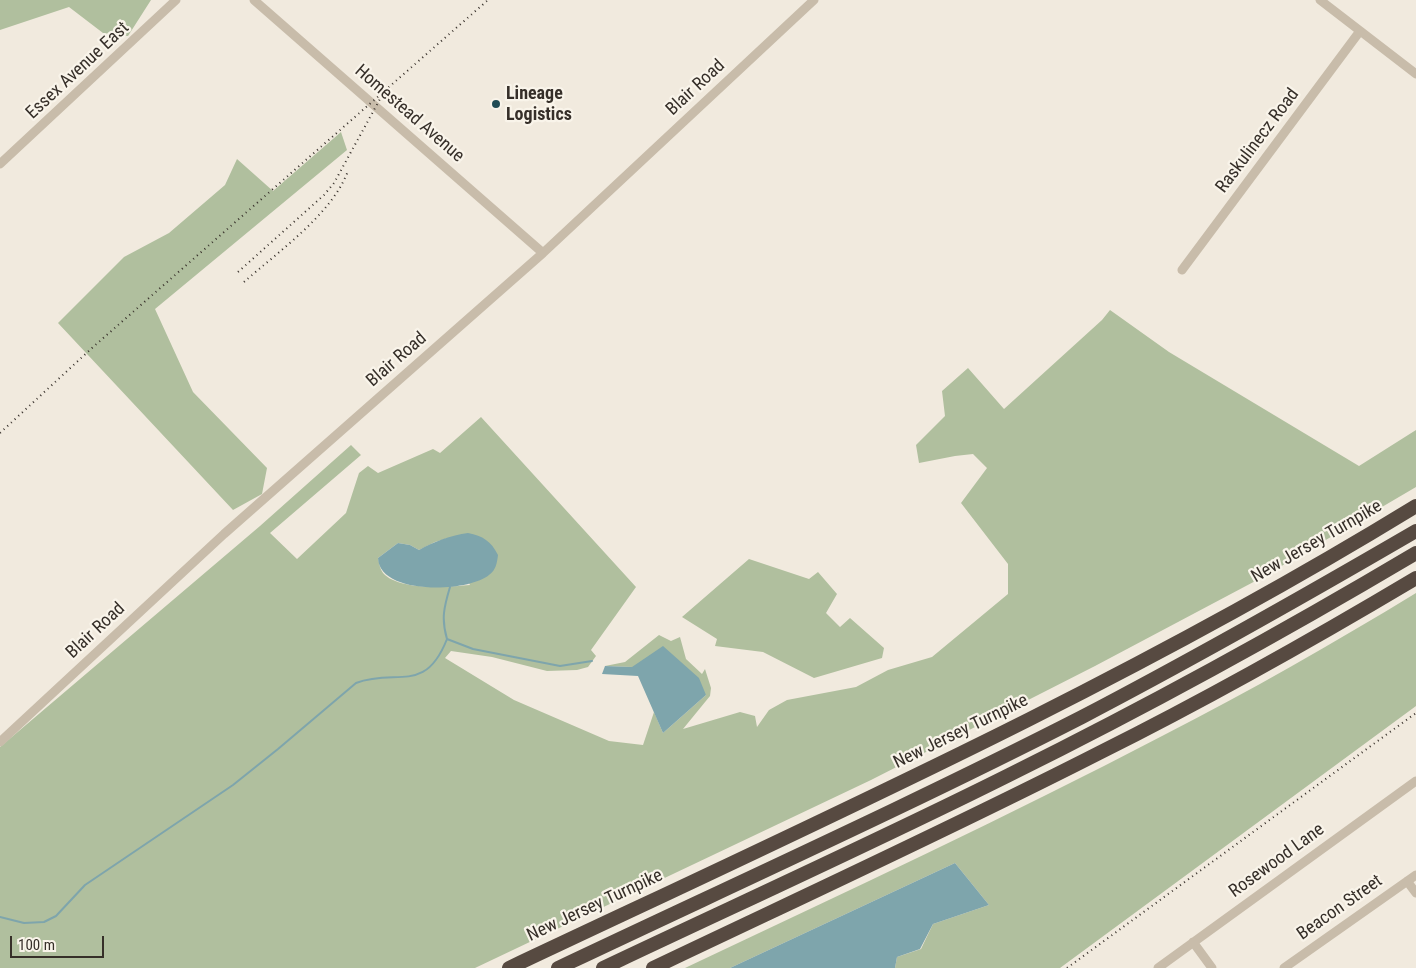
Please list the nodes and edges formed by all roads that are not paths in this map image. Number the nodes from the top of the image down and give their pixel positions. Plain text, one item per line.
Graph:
1 (176, 0) edge
2 (254, 0) edge
3 (814, 0) edge
4 (1320, 0) edge
5 (1360, 31) junction
6 (1416, 74) edge
7 (0, 164) edge
8 (543, 253) junction
9 (1182, 270) dead end
10 (1416, 506) edge
11 (1416, 531) edge
12 (1416, 553) edge
13 (1416, 578) edge
14 (0, 742) edge
15 (1416, 780) edge
16 (1416, 875) edge
17 (1407, 881) junction
18 (1416, 893) edge
19 (1193, 942) junction
20 (509, 968) edge
21 (558, 968) edge
22 (603, 968) edge
23 (653, 968) edge
24 (1158, 968) edge
25 (1212, 968) edge
26 (1284, 968) edge

1 - 7 street, Essex Avenue East
2 - 8 street, Homestead Avenue
3 - 8 street, Blair Road
4 - 5 street
5 - 6 street
5 - 9 street, Raskulinecz Road
8 - 14 street, Blair Road
10 - 20 highway, New Jersey Turnpike
11 - 21 highway
12 - 22 highway
13 - 23 highway
15 - 19 street, Rosewood Lane
16 - 17 street, Beacon Street
17 - 18 street
17 - 26 street, Beacon Street
19 - 24 street, Rosewood Lane
19 - 25 street

